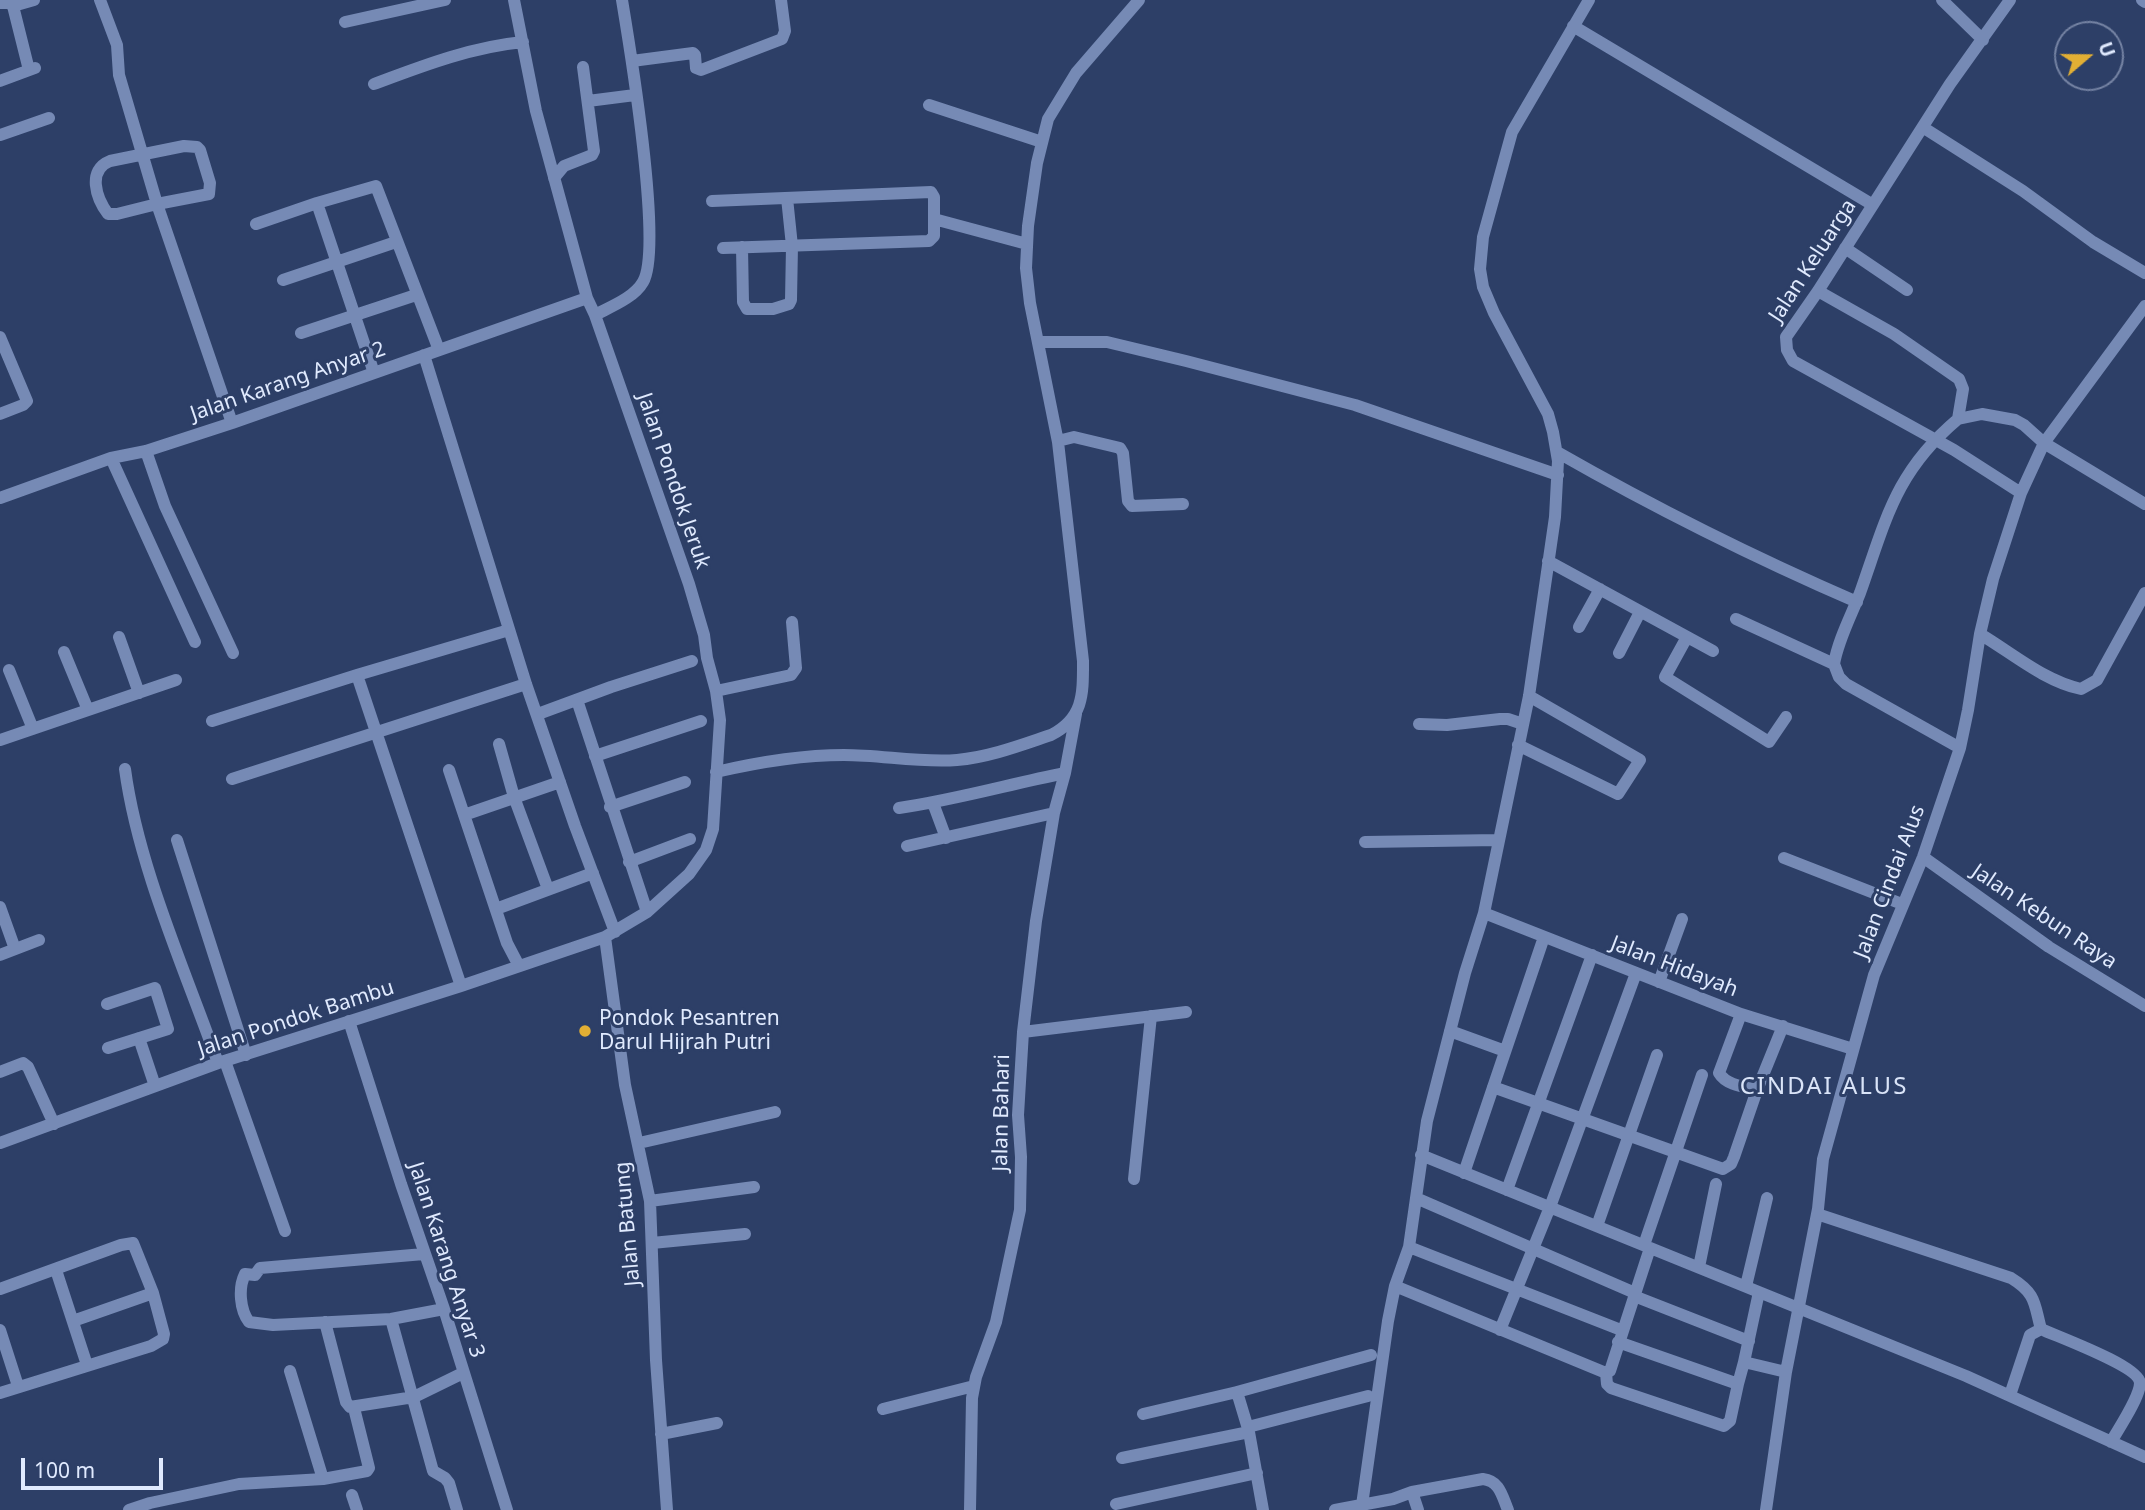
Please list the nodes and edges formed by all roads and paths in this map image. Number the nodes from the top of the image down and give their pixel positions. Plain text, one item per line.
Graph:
1 (34, 0) edge
2 (100, 0) edge
3 (445, 0) edge
4 (514, 0) edge
5 (622, 0) edge
6 (781, 0) edge
7 (1139, 0) edge
8 (1589, 0) edge
9 (1942, 0) edge
10 (2010, 0) edge
11 (6, 5) edge
12 (345, 22) dead end
13 (1573, 26) junction
14 (1983, 40) junction
15 (523, 42) junction
16 (632, 61) junction
17 (583, 67) dead end
18 (0, 81) edge
19 (374, 84) dead end
20 (635, 95) junction
21 (588, 101) junction
22 (929, 104) dead end
23 (50, 118) dead end
24 (1924, 128) junction
25 (0, 135) edge
26 (1042, 142) junction
27 (143, 155) junction
28 (554, 178) junction
29 (787, 198) junction
30 (712, 201) dead end
31 (317, 202) junction
32 (157, 204) junction
33 (1873, 205) junction
34 (934, 219) junction
35 (256, 224) dead end
36 (396, 242) junction
37 (1027, 244) junction
38 (792, 246) junction
39 (741, 247) junction
40 (723, 248) dead end
41 (1846, 248) junction
42 (337, 262) junction
43 (2145, 273) edge
44 (284, 280) dead end
45 (1906, 290) dead end
46 (1818, 291) junction
47 (416, 295) junction
48 (587, 298) junction
49 (2145, 306) edge
50 (355, 315) junction
51 (595, 315) junction
52 (301, 333) dead end
53 (0, 337) edge
54 (1038, 342) junction
55 (439, 350) junction
56 (424, 355) junction
57 (374, 373) junction
58 (0, 414) edge
59 (1958, 419) junction
60 (232, 423) junction
61 (1934, 439) junction
62 (1058, 441) junction
63 (2044, 443) junction
64 (146, 451) junction
65 (1557, 453) junction
66 (111, 458) junction
67 (1558, 475) junction
68 (2021, 493) junction
69 (0, 498) edge
70 (1183, 504) dead end
71 (2145, 504) edge
72 (1548, 561) junction
73 (1600, 589) junction
74 (2145, 593) edge
75 (1857, 601) junction
76 (1640, 611) junction
77 (1736, 619) dead end
78 (792, 622) dead end
79 (1579, 628) dead end
80 (509, 631) junction
81 (1980, 634) junction
82 (119, 637) dead end
83 (1687, 637) junction
84 (195, 642) dead end
85 (64, 652) dead end
86 (1713, 652) dead end
87 (233, 653) dead end
88 (1619, 653) dead end
89 (692, 661) dead end
90 (1834, 664) junction
91 (9, 670) dead end
92 (357, 675) junction
93 (176, 680) dead end
94 (526, 684) junction
95 (716, 691) junction
96 (139, 693) junction
97 (1529, 696) junction
98 (577, 700) junction
99 (88, 710) junction
100 (1076, 714) junction
101 (538, 715) junction
102 (1786, 717) dead end
103 (212, 721) dead end
104 (701, 721) dead end
105 (1419, 724) dead end
106 (1522, 724) junction
107 (33, 729) junction
108 (375, 731) junction
109 (0, 740) edge
110 (499, 744) dead end
111 (1518, 745) junction
112 (1960, 748) junction
113 (595, 756) junction
114 (125, 769) dead end
115 (449, 770) dead end
116 (716, 772) junction
117 (1065, 774) junction
118 (232, 779) dead end
119 (561, 782) junction
120 (685, 782) dead end
121 (514, 796) junction
122 (933, 803) junction
123 (611, 807) junction
124 (899, 808) dead end
125 (1054, 813) junction
126 (464, 815) junction
127 (946, 838) junction
128 (177, 839) dead end
129 (690, 839) dead end
130 (1498, 840) junction
131 (1365, 842) dead end
132 (906, 846) dead end
133 (1784, 858) dead end
134 (1923, 858) junction
135 (629, 862) junction
136 (593, 873) junction
137 (548, 890) junction
138 (1902, 904) junction
139 (0, 907) edge
140 (496, 909) junction
141 (647, 912) junction
142 (1483, 913) junction
143 (1682, 919) dead end
144 (610, 935) junction
145 (1544, 937) junction
146 (39, 940) dead end
147 (15, 949) junction
148 (0, 955) edge
149 (1592, 955) junction
150 (519, 966) junction
151 (1636, 973) junction
152 (1659, 982) junction
153 (461, 986) junction
154 (107, 1004) dead end
155 (2145, 1006) edge
156 (1186, 1012) dead end
157 (1741, 1014) junction
158 (1152, 1016) junction
159 (349, 1021) junction
160 (1783, 1027) junction
161 (1450, 1031) junction
162 (1023, 1032) junction
163 (139, 1038) junction
164 (108, 1048) dead end
165 (1853, 1049) junction
166 (1505, 1051) junction
167 (246, 1055) junction
168 (1657, 1055) dead end
169 (221, 1062) junction
170 (0, 1072) edge
171 (1702, 1075) dead end
172 (155, 1086) junction
173 (1493, 1087) junction
174 (1756, 1090) junction
175 (1538, 1102) junction
176 (775, 1112) dead end
177 (1583, 1118) junction
178 (54, 1124) junction
179 (1629, 1135) junction
180 (0, 1143) edge
181 (639, 1143) junction
182 (1676, 1152) junction
183 (1421, 1155) junction
184 (1464, 1173) junction
185 (1134, 1179) dead end
186 (1716, 1184) dead end
187 (754, 1187) dead end
188 (1507, 1190) junction
189 (1416, 1198) junction
190 (1767, 1198) dead end
191 (650, 1200) junction
192 (1550, 1208) junction
193 (1817, 1214) junction
194 (1597, 1226) junction
195 (285, 1231) dead end
196 (745, 1234) dead end
197 (652, 1243) junction
198 (1647, 1246) junction
199 (1409, 1247) junction
200 (1533, 1250) junction
201 (424, 1254) junction
202 (1699, 1267) junction
203 (55, 1270) junction
204 (1395, 1286) junction
205 (1746, 1286) junction
206 (0, 1289) edge
207 (1517, 1289) junction
208 (1759, 1292) junction
209 (153, 1293) junction
210 (1634, 1294) junction
211 (1799, 1308) junction
212 (444, 1309) junction
213 (391, 1319) junction
214 (73, 1321) junction
215 (325, 1322) junction
216 (2041, 1329) junction
217 (0, 1330) edge
218 (1500, 1330) junction
219 (1620, 1336) junction
220 (1749, 1341) junction
221 (1371, 1355) dead end
222 (1744, 1362) junction
223 (88, 1365) junction
224 (290, 1371) dead end
225 (1786, 1372) junction
226 (463, 1373) junction
227 (1606, 1373) junction
228 (1738, 1384) junction
229 (18, 1386) junction
230 (974, 1386) junction
231 (1237, 1392) junction
232 (0, 1393) edge
233 (1368, 1395) dead end
234 (2010, 1395) junction
235 (414, 1397) junction
236 (354, 1408) junction
237 (883, 1409) dead end
238 (1143, 1413) dead end
239 (717, 1423) dead end
240 (1248, 1430) junction
241 (661, 1434) junction
242 (2111, 1441) junction
243 (2145, 1457) edge
244 (1122, 1458) dead end
245 (1257, 1473) junction
246 (323, 1479) junction
247 (1412, 1492) junction
248 (352, 1495) dead end
249 (1116, 1504) dead end
250 (1354, 1507) edge
251 (129, 1510) edge
252 (357, 1510) edge
253 (457, 1510) edge
254 (507, 1510) edge
255 (667, 1510) edge
256 (970, 1510) edge
257 (1263, 1510) edge
258 (1335, 1510) edge
259 (1418, 1510) edge
260 (1508, 1510) edge
261 (1766, 1510) edge

1 - 11 street
2 - 27 street
3 - 12 street
4 - 15 street, Jalan Pondok Jeruk
5 - 16 street
6 - 16 street
7 - 26 street, Jalan Bahari
8 - 13 street
9 - 14 street
10 - 14 street, Jalan Keluarga
11 - 18 street
13 - 33 street
13 - 65 street
14 - 24 street, Jalan Keluarga
15 - 19 street
15 - 28 street, Jalan Pondok Jeruk
16 - 20 street
17 - 21 street
20 - 21 street
20 - 51 street
21 - 28 street
22 - 26 street
23 - 25 street
24 - 33 street, Jalan Keluarga
24 - 43 street
26 - 37 street, Jalan Bahari
27 - 32 street
27 - 32 street
27 - 32 street
28 - 48 street, Jalan Pondok Jeruk
29 - 30 street
29 - 34 street
29 - 38 street
31 - 35 street
31 - 36 street
31 - 42 street
32 - 60 street
33 - 41 street, Jalan Keluarga
34 - 37 street
34 - 38 street
36 - 42 street
36 - 47 street
37 - 54 street, Jalan Bahari
38 - 39 street
38 - 39 street
39 - 40 street
41 - 45 street
41 - 46 street, Jalan Keluarga
42 - 44 street
42 - 50 street
46 - 59 street
46 - 61 street, Jalan Keluarga
47 - 50 street
47 - 55 street
48 - 51 street, Jalan Pondok Jeruk
48 - 55 street, Jalan Karang Anyar 2
49 - 63 street, Jalan Cindai Alus
50 - 52 street
50 - 57 street
51 - 95 street, Jalan Pondok Jeruk
53 - 58 street
54 - 62 street, Jalan Bahari
54 - 67 street
55 - 56 street, Jalan Karang Anyar 2
56 - 57 street, Jalan Karang Anyar 2
56 - 80 street, Jalan Batung
57 - 60 street, Jalan Karang Anyar 2
59 - 61 street
59 - 63 street
60 - 64 street, Jalan Karang Anyar 2
61 - 68 street, Jalan Keluarga
61 - 75 street
62 - 70 street
62 - 100 street, Jalan Bahari
63 - 68 street, Jalan Cindai Alus
63 - 71 street
64 - 66 street, Jalan Karang Anyar 2
64 - 87 street
65 - 67 street
65 - 75 street
66 - 69 street, Jalan Karang Anyar 2
66 - 84 street
67 - 72 street
68 - 81 street, Jalan Cindai Alus
72 - 73 street
72 - 97 street
73 - 76 street
73 - 79 street
74 - 81 street
75 - 90 street
76 - 83 street
76 - 88 street
77 - 90 street
78 - 95 street
80 - 92 street
80 - 94 street, Jalan Batung
81 - 112 street, Jalan Cindai Alus
82 - 96 street
83 - 86 street
83 - 102 street
85 - 99 street
89 - 98 street
90 - 112 street
91 - 107 street
92 - 103 street
92 - 108 street
93 - 96 street
94 - 101 street, Jalan Batung
94 - 108 street
95 - 116 street, Jalan Pondok Jeruk
96 - 99 street
97 - 106 street
97 - 111 street
98 - 101 street
98 - 113 street
99 - 107 street
100 - 116 street
100 - 117 street, Jalan Bahari
101 - 119 street, Jalan Batung
104 - 113 street
105 - 106 street
106 - 111 street
107 - 109 street
108 - 118 street
108 - 153 street
110 - 121 street
111 - 130 street
112 - 134 street, Jalan Cindai Alus
113 - 123 street
114 - 169 street
115 - 126 street
116 - 141 street, Jalan Pondok Jeruk
117 - 122 street
117 - 125 street, Jalan Bahari
119 - 121 street
119 - 136 street, Jalan Batung
120 - 123 street
121 - 126 street
121 - 137 street
122 - 124 street
122 - 127 street
123 - 135 street
125 - 127 street
125 - 162 street, Jalan Bahari
126 - 140 street
127 - 132 street
128 - 167 street
129 - 135 street
130 - 131 street
130 - 142 street
133 - 138 street
134 - 138 street, Jalan Cindai Alus
134 - 155 street, Jalan Kebun Raya
135 - 141 street
136 - 137 street
136 - 144 street, Jalan Batung
137 - 140 street
138 - 165 street, Jalan Cindai Alus
139 - 147 street
140 - 150 street
141 - 144 street, Jalan Pondok Jeruk
142 - 145 street, Jalan Hidayah
142 - 161 street
143 - 152 street
144 - 150 street, Jalan Pondok Bambu
144 - 181 street, Jalan Batung
145 - 149 street, Jalan Hidayah
145 - 166 street
146 - 147 street
147 - 148 street
149 - 151 street, Jalan Hidayah
149 - 175 street
150 - 153 street, Jalan Pondok Bambu
151 - 152 street, Jalan Hidayah
151 - 177 street
152 - 157 street, Jalan Hidayah
153 - 159 street, Jalan Pondok Bambu
154 - 163 street
156 - 158 street
157 - 160 street, Jalan Hidayah
157 - 174 street
158 - 162 street
158 - 185 street
159 - 167 street, Jalan Pondok Bambu
159 - 201 street, Jalan Karang Anyar 3
160 - 165 street, Jalan Hidayah
160 - 174 street
161 - 166 street
161 - 183 street
162 - 230 street, Jalan Bahari
163 - 164 street
163 - 172 street
165 - 193 street, Jalan Cindai Alus
166 - 173 street
167 - 169 street, Jalan Pondok Bambu
168 - 179 street
169 - 172 street, Jalan Pondok Bambu
169 - 195 street
170 - 178 street
171 - 182 street
172 - 178 street, Jalan Pondok Bambu
173 - 175 street
173 - 184 street
174 - 182 street
175 - 177 street
175 - 188 street
176 - 181 street
177 - 179 street
177 - 192 street
178 - 180 street, Jalan Pondok Bambu
179 - 182 street
179 - 194 street
181 - 191 street, Jalan Batung
182 - 198 street
183 - 184 street
183 - 189 street
184 - 188 street
186 - 202 street
187 - 191 street
188 - 192 street
189 - 199 street
189 - 200 street
190 - 205 street
191 - 197 street, Jalan Batung
192 - 194 street
192 - 200 street
193 - 211 street, Jalan Cindai Alus
193 - 216 street
194 - 198 street
196 - 197 street
197 - 241 street, Jalan Batung
198 - 202 street
198 - 210 street
199 - 204 street
199 - 207 street
200 - 207 street
200 - 210 street
201 - 212 street, Jalan Karang Anyar 3
201 - 215 street
202 - 205 street
203 - 206 street
203 - 209 street
203 - 214 street
204 - 218 street
204 - 250 street
205 - 208 street
207 - 218 street
207 - 219 street
208 - 211 street
208 - 220 street
209 - 214 street
209 - 223 street
210 - 219 street
210 - 220 street
211 - 225 street, Jalan Cindai Alus
211 - 234 street
212 - 213 street
212 - 226 street, Jalan Karang Anyar 3
213 - 215 street
213 - 235 street
214 - 223 street
215 - 236 street
216 - 234 street
216 - 242 street
217 - 229 street
218 - 227 street
219 - 227 street
219 - 228 street
220 - 222 street
221 - 231 street
222 - 225 street
222 - 228 street
223 - 229 street
224 - 246 street
225 - 261 street, Jalan Cindai Alus
226 - 235 street
226 - 254 street, Jalan Karang Anyar 3
227 - 228 street
229 - 232 street
230 - 237 street
230 - 256 street, Jalan Bahari
231 - 238 street
231 - 240 street
233 - 240 street
234 - 242 street
235 - 236 street
235 - 253 street
236 - 246 street
239 - 241 street
240 - 244 street
240 - 245 street
241 - 255 street, Jalan Batung
242 - 243 street
245 - 249 street
245 - 257 street
246 - 251 street
247 - 250 street
247 - 259 street
247 - 260 street
248 - 252 street
250 - 258 street

